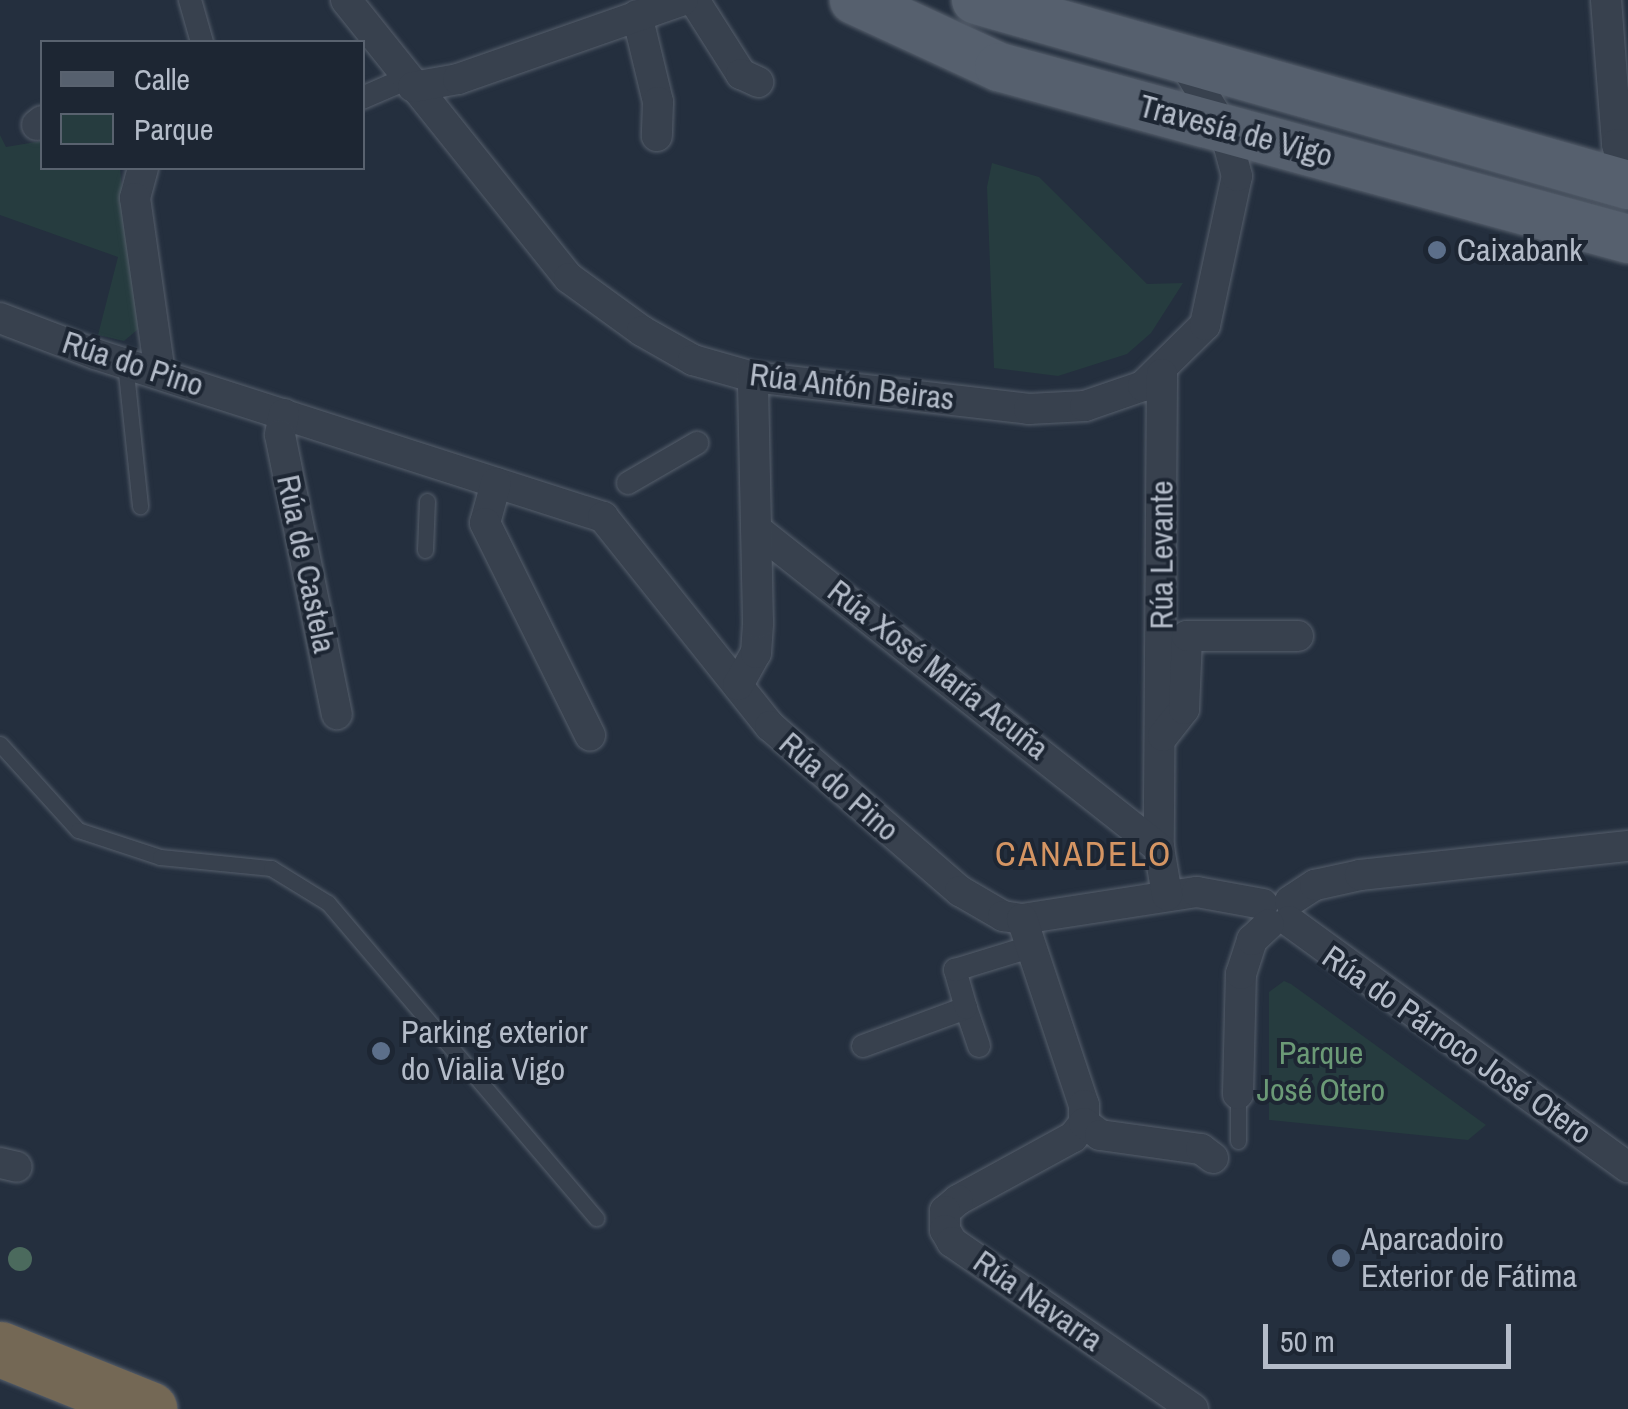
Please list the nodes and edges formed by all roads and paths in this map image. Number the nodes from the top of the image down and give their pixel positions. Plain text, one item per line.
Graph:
1 (190, 0) edge
2 (346, 0) edge
3 (682, 0) edge
4 (694, 0) edge
5 (854, 0) edge
6 (976, 0) edge
7 (1606, 0) edge
8 (638, 15) junction
9 (201, 40) edge
10 (1182, 60) junction
11 (758, 82) dead end
12 (410, 83) junction
13 (365, 97) edge
14 (1224, 128) junction
15 (657, 136) dead end
16 (1289, 144) junction
17 (142, 170) edge
18 (1237, 176) junction
19 (1628, 185) edge
20 (1628, 239) edge
21 (0, 318) edge
22 (125, 363) junction
23 (160, 373) junction
24 (1162, 374) junction
25 (753, 377) junction
26 (284, 414) junction
27 (697, 442) dead end
28 (496, 483) junction
29 (628, 483) dead end
30 (427, 501) dead end
31 (140, 506) dead end
32 (760, 533) junction
33 (424, 550) dead end
34 (1298, 636) dead end
35 (738, 685) junction
36 (337, 714) dead end
37 (590, 735) dead end
38 (1164, 736) junction
39 (0, 744) edge
40 (1163, 784) junction
41 (1114, 809) junction
42 (1628, 846) edge
43 (1159, 848) junction
44 (1167, 895) junction
45 (1278, 912) junction
46 (1024, 934) junction
47 (966, 1008) junction
48 (863, 1046) dead end
49 (979, 1046) dead end
50 (1238, 1094) joint
51 (1084, 1123) junction
52 (1226, 1150) joint
53 (1628, 1167) edge
54 (596, 1218) dead end
55 (0, 1349) edge
56 (0, 1373) edge
57 (50, 1409) edge
58 (149, 1409) edge
59 (1192, 1409) edge

1 - 9 street
2 - 12 street, Rúa Antón Beiras
3 - 8 street
4 - 11 street
5 - 14 main road, Travesía de Vigo
6 - 10 main road, Travesía de Vigo
7 - 19 street
8 - 12 street
8 - 15 street
10 - 14 street, Rúa Antón Beiras
10 - 19 main road, Travesía de Vigo
12 - 13 street
12 - 25 street, Rúa Antón Beiras
14 - 16 main road, Travesía de Vigo
14 - 18 street, Rúa Antón Beiras
16 - 18 street
16 - 20 main road, Travesía de Vigo
17 - 23 street
18 - 24 street, Rúa Antón Beiras
21 - 22 street, Rúa do Pino
22 - 23 street, Rúa do Pino
22 - 31 lane
23 - 26 street, Rúa do Pino
24 - 25 street, Rúa Antón Beiras
24 - 38 street, Rúa Levante
25 - 32 street
26 - 28 street, Rúa do Pino
26 - 36 street, Rúa de Castela
27 - 29 street
28 - 35 street, Rúa do Pino
28 - 37 street
30 - 33 lane
32 - 35 street
32 - 41 street, Rúa Xosé María Acuña
34 - 38 street, Rúa Levante
35 - 46 street, Rúa do Pino
38 - 40 street, Rúa Levante
39 - 54 lane
40 - 41 street
40 - 43 street, Rúa Levante
41 - 43 street, Rúa Xosé María Acuña
42 - 45 street
43 - 44 street, Rúa Levante
44 - 45 street
44 - 46 street
45 - 50 street
45 - 53 street, Rúa do Párroco José Otero
46 - 47 street
46 - 51 street
47 - 48 street
47 - 49 street
50 - 52 lane
51 - 52 street
51 - 59 street, Rúa Navarra
55 - 58 highway
56 - 57 highway

